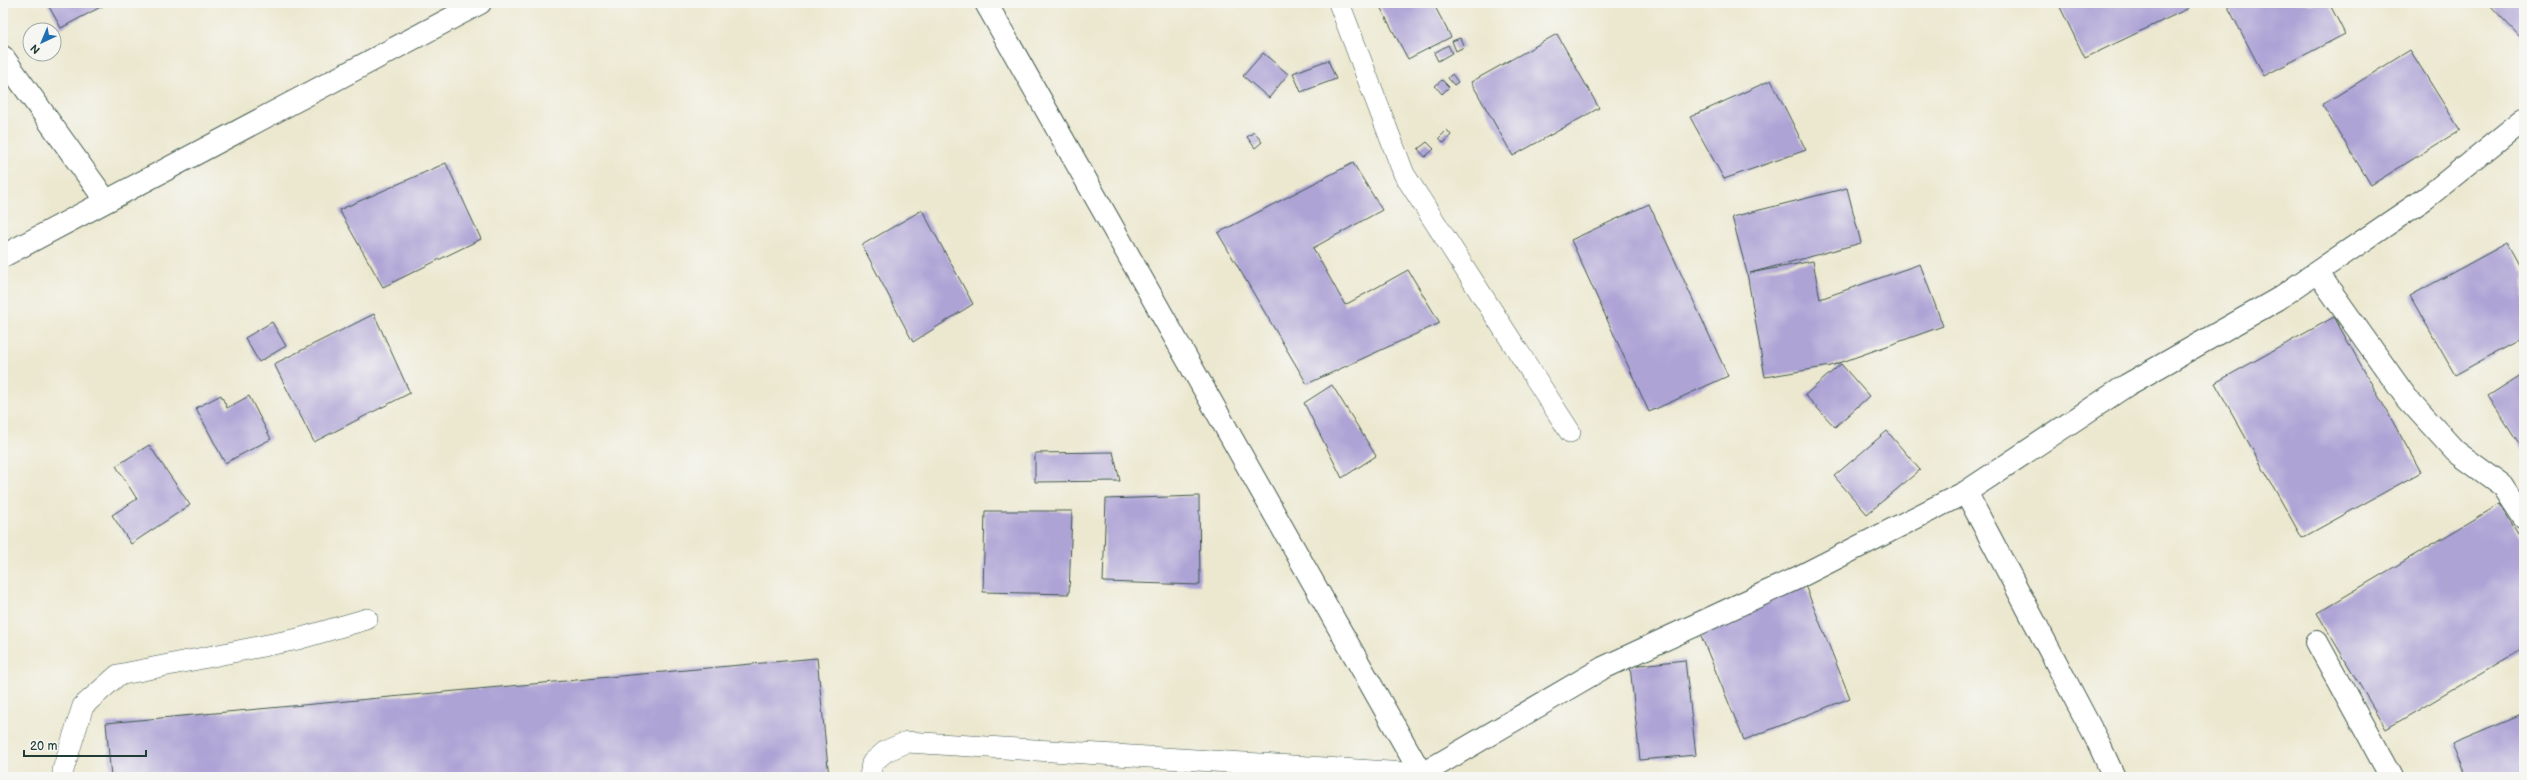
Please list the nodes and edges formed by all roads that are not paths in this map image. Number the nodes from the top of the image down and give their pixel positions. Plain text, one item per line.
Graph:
1 (480, 3) edge
2 (986, 3) edge
3 (1339, 3) edge
4 (3, 57) edge
5 (2524, 119) edge
6 (106, 201) junction
7 (3, 256) edge
8 (2317, 272) junction
9 (1570, 432) dead end
10 (1966, 492) junction
11 (2524, 518) edge
12 (367, 619) dead end
13 (2317, 642) dead end
14 (1422, 776) edge
15 (63, 777) edge
16 (870, 777) edge
17 (2114, 777) edge
18 (2391, 777) edge

1 - 6 street
2 - 14 street
3 - 9 lane
4 - 6 street
5 - 8 street
6 - 7 street
8 - 10 street
8 - 11 street
10 - 14 street
10 - 17 street
12 - 15 lane
13 - 18 street
14 - 16 lane

